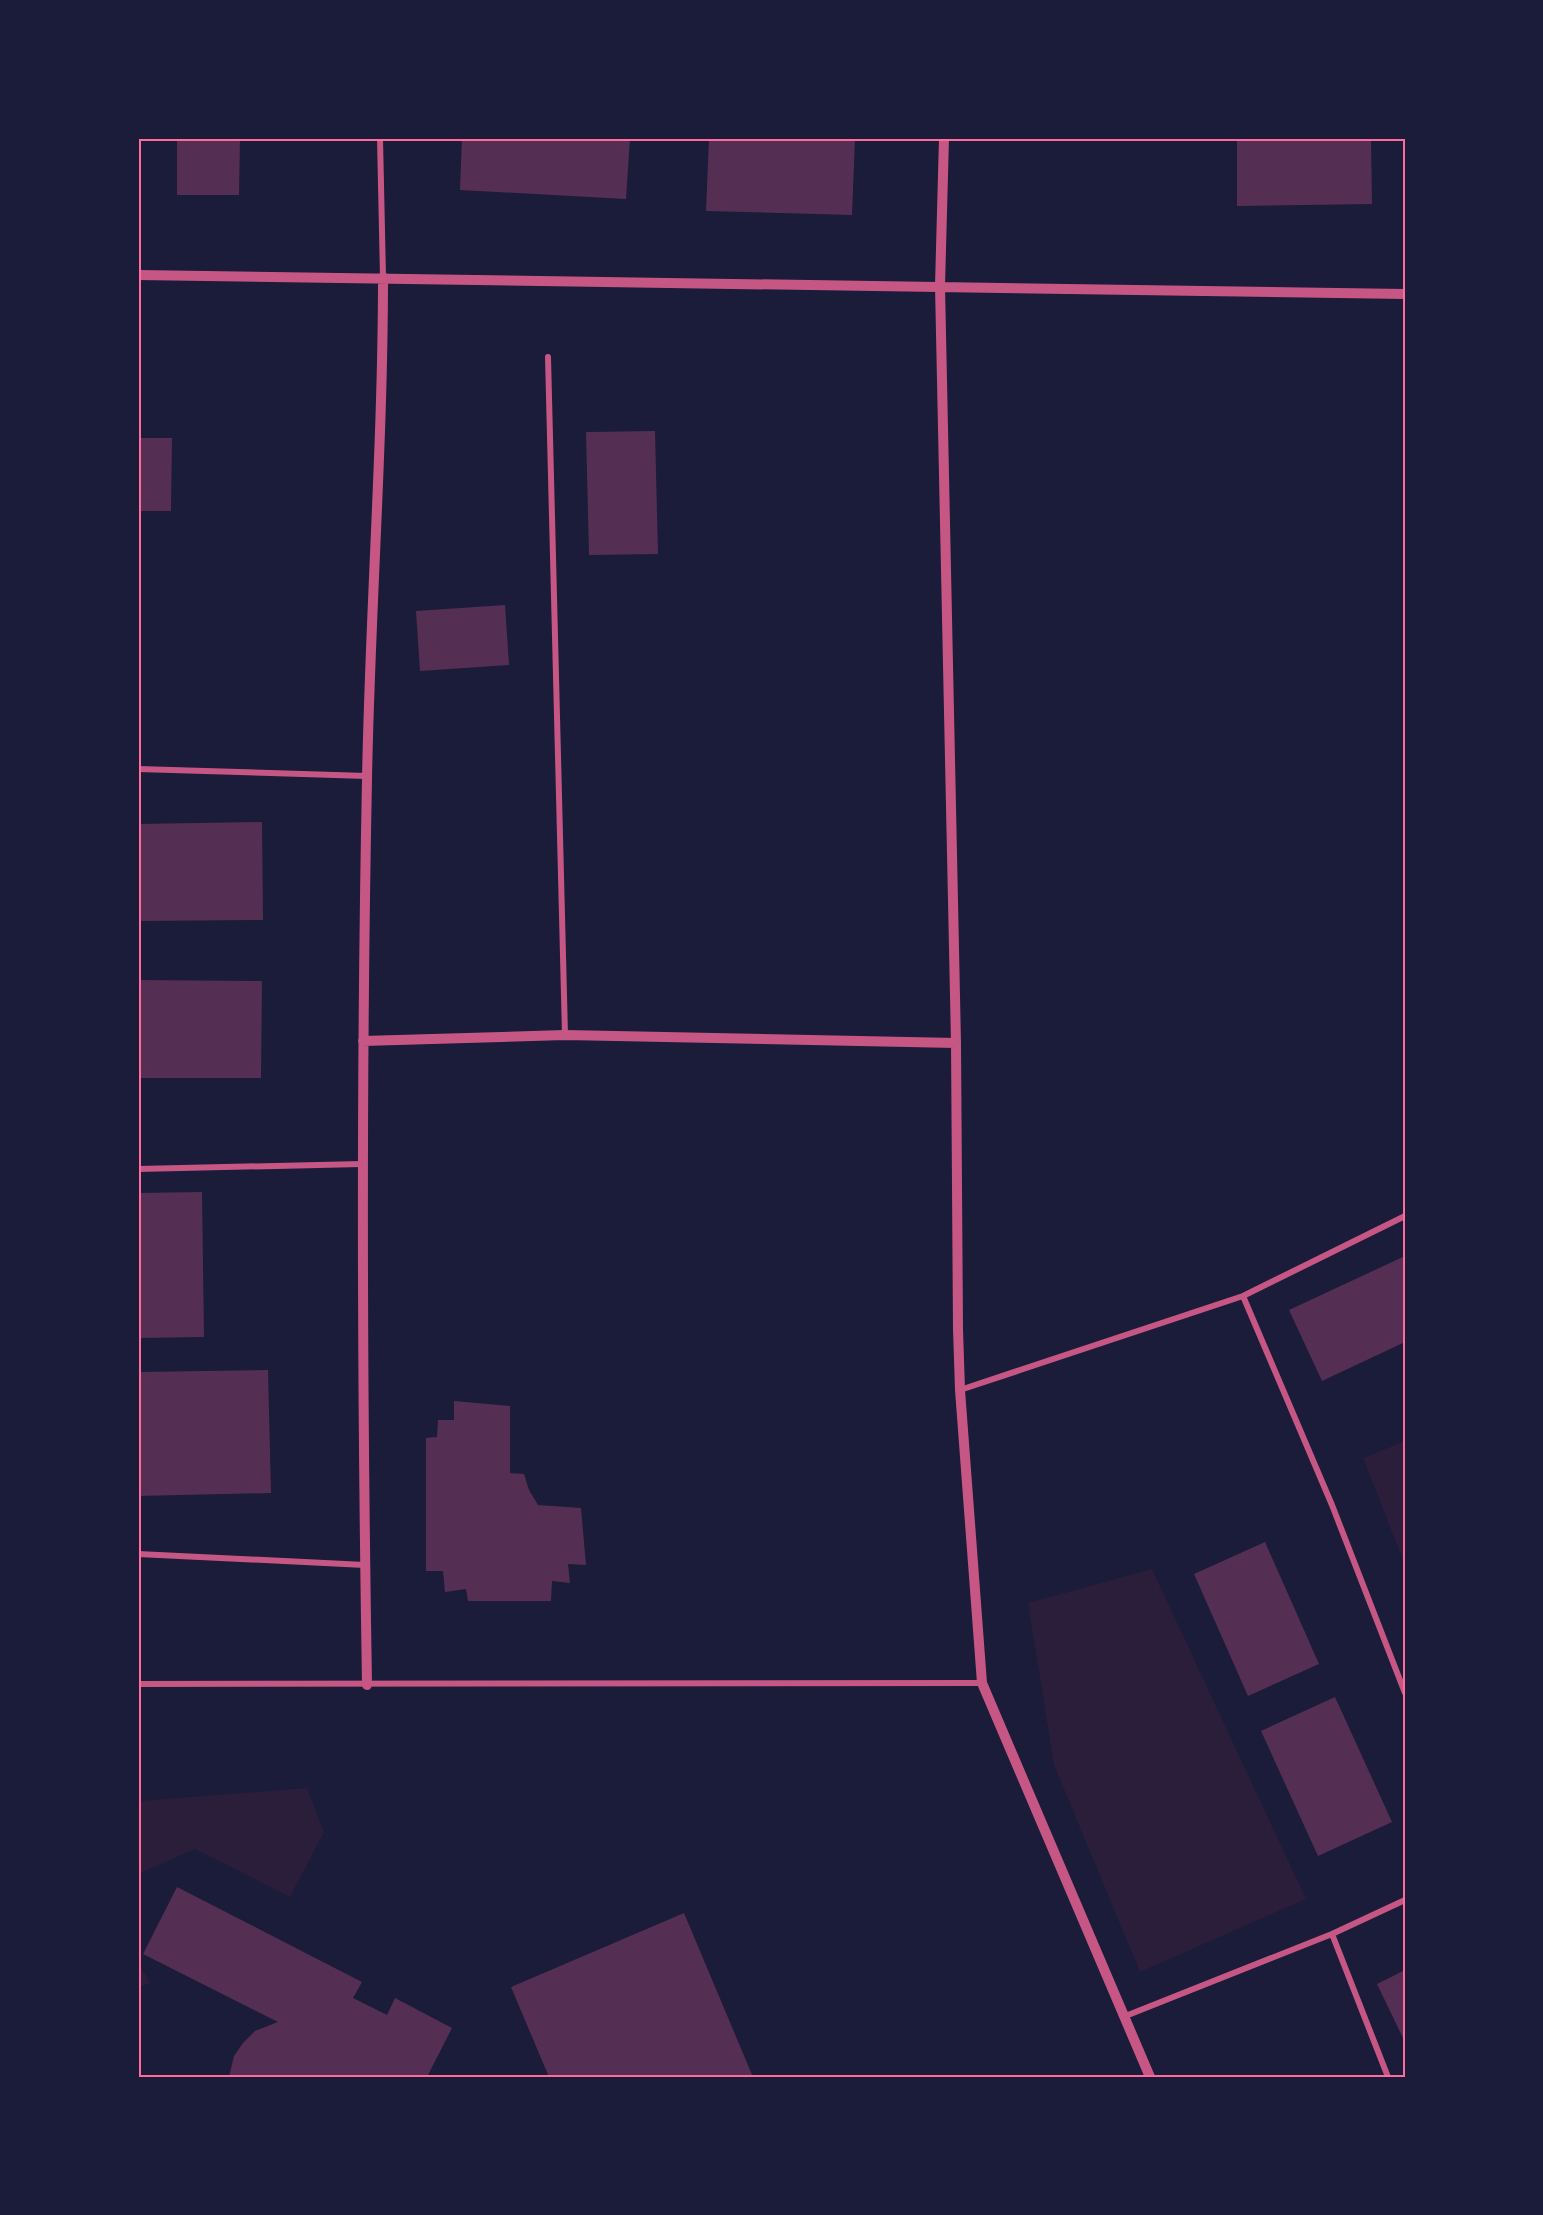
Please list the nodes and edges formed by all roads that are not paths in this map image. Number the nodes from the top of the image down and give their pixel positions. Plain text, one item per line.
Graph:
1 (380, 138) edge
2 (944, 138) edge
3 (138, 275) edge
4 (383, 278) junction
5 (940, 286) junction
6 (1405, 294) edge
7 (548, 357) dead end
8 (138, 769) edge
9 (367, 776) junction
10 (565, 1035) junction
11 (363, 1041) junction
12 (956, 1043) junction
13 (362, 1164) junction
14 (138, 1169) edge
15 (1405, 1216) edge
16 (1243, 1296) junction
17 (960, 1390) junction
18 (138, 1554) edge
19 (365, 1565) junction
20 (982, 1683) junction
21 (138, 1684) edge
22 (367, 1684) junction
23 (1405, 1693) edge
24 (1405, 1900) edge
25 (1332, 1934) junction
26 (1123, 2017) junction
27 (1150, 2077) edge
28 (1388, 2077) edge

1 - 4 street
2 - 5 street
3 - 4 street
4 - 5 street
4 - 9 street
5 - 6 street
5 - 12 street
7 - 10 street
8 - 9 street
9 - 11 street
10 - 11 street
10 - 12 street
11 - 13 street
12 - 17 street
13 - 14 street
13 - 19 street
15 - 16 street
16 - 17 street
16 - 23 street
17 - 20 street
18 - 19 street
19 - 22 street
20 - 22 street
20 - 26 street
21 - 22 street
24 - 25 street
25 - 26 street
25 - 28 street
26 - 27 street

